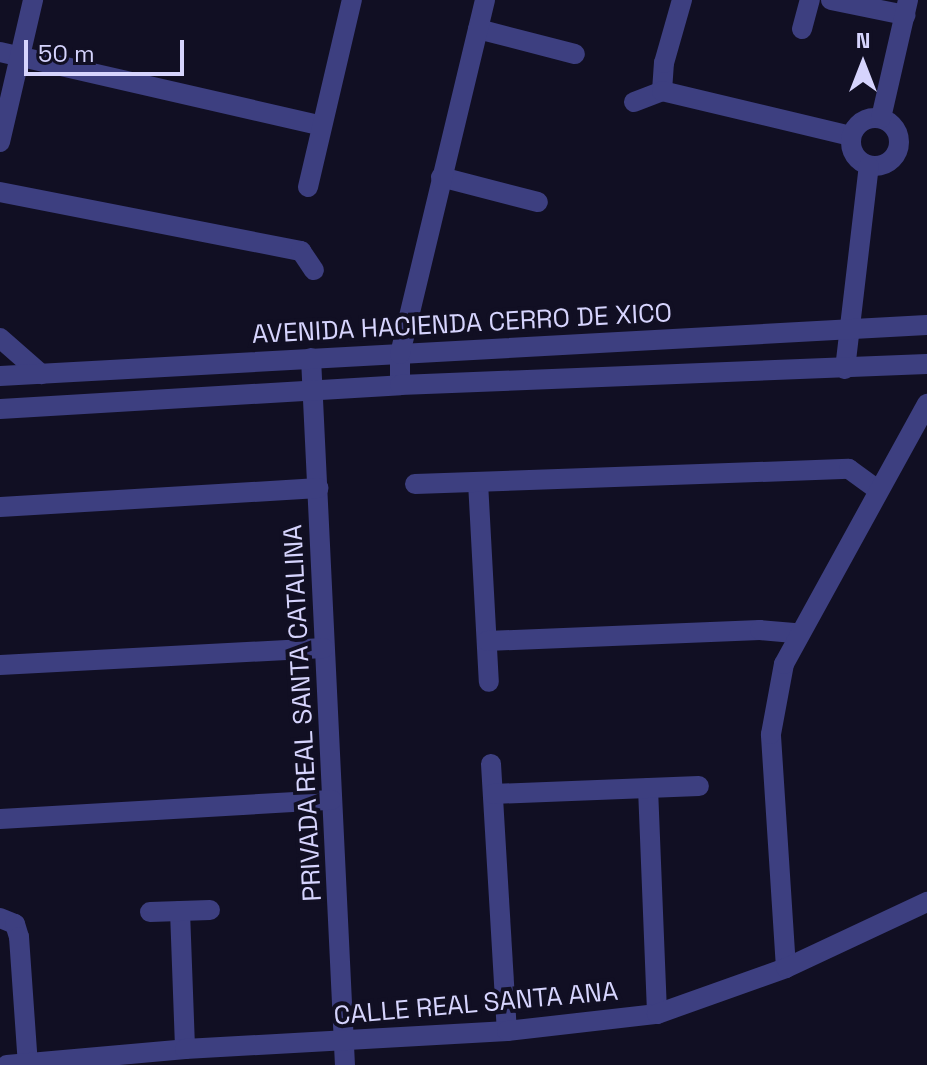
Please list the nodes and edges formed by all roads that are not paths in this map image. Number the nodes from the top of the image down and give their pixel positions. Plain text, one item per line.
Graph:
1 (33, 0) edge
2 (485, 0) edge
3 (682, 0) edge
4 (810, 0) edge
5 (831, 0) edge
6 (348, 1) edge
7 (906, 8) edge
8 (478, 29) junction
9 (802, 29) dead end
10 (0, 52) edge
11 (575, 54) dead end
12 (22, 58) junction
13 (662, 91) junction
14 (634, 102) dead end
15 (881, 118) junction
16 (322, 126) junction
17 (851, 136) junction
18 (0, 142) edge
19 (869, 166) junction
20 (441, 177) junction
21 (308, 187) dead end
22 (0, 192) edge
23 (538, 202) dead end
24 (314, 270) dead end
25 (927, 325) edge
26 (846, 328) junction
27 (0, 338) edge
28 (400, 354) junction
29 (311, 358) junction
30 (927, 364) edge
31 (845, 369) junction
32 (41, 374) junction
33 (0, 376) edge
34 (400, 385) junction
35 (313, 392) junction
36 (927, 404) edge
37 (0, 409) edge
38 (478, 482) junction
39 (415, 484) dead end
40 (318, 488) junction
41 (877, 489) junction
42 (0, 507) edge
43 (797, 633) junction
44 (487, 641) junction
45 (324, 648) junction
46 (0, 665) edge
47 (489, 682) dead end
48 (491, 764) dead end
49 (699, 786) dead end
50 (648, 788) junction
51 (493, 794) junction
52 (331, 800) junction
53 (0, 819) edge
54 (927, 902) edge
55 (210, 910) dead end
56 (180, 911) junction
57 (150, 912) dead end
58 (0, 918) edge
59 (786, 968) junction
60 (657, 1014) junction
61 (507, 1031) junction
62 (347, 1041) junction
63 (185, 1049) junction
64 (28, 1064) edge
65 (7, 1065) edge
66 (345, 1065) edge

1 - 12 street
2 - 8 street
3 - 13 street
4 - 9 street
5 - 7 street
6 - 16 street
7 - 15 street
8 - 11 street
8 - 20 street
10 - 12 street
12 - 16 street
12 - 18 street
13 - 14 street
13 - 17 street
15 - 17 street
15 - 19 street
16 - 21 street
17 - 19 street
19 - 26 street
20 - 23 street
20 - 28 street
22 - 24 street
25 - 26 street, AVENIDA HACIENDA CERRO DE XICO
26 - 28 street, AVENIDA HACIENDA CERRO DE XICO
26 - 31 street
27 - 32 street
28 - 29 street, AVENIDA HACIENDA CERRO DE XICO
28 - 34 street
29 - 32 street, AVENIDA HACIENDA CERRO DE XICO
29 - 35 street, PRIVADA REAL SANTA CATALINA
30 - 31 street
31 - 34 street
32 - 33 street, AVENIDA HACIENDA CERRO DE XICO
34 - 35 street
35 - 37 street
35 - 40 street, PRIVADA REAL SANTA CATALINA
36 - 41 street
38 - 39 street
38 - 41 street
38 - 44 street
40 - 42 street
40 - 45 street, PRIVADA REAL SANTA CATALINA
41 - 43 street
43 - 44 street
43 - 59 street
44 - 47 street
45 - 46 street
45 - 52 street, PRIVADA REAL SANTA CATALINA
48 - 51 street
49 - 50 street
50 - 51 street
50 - 60 street
51 - 61 street
52 - 53 street
52 - 62 street, PRIVADA REAL SANTA CATALINA
54 - 59 street, CALLE REAL SANTA ANA
55 - 56 street
56 - 57 street
56 - 63 street
58 - 64 street
59 - 60 street, CALLE REAL SANTA ANA
60 - 61 street, CALLE REAL SANTA ANA
61 - 62 street, CALLE REAL SANTA ANA
62 - 63 street, CALLE REAL SANTA ANA
62 - 66 street, PRIVADA REAL SANTA CATALINA
63 - 64 street, CALLE REAL SANTA ANA
64 - 65 street, CALLE REAL SANTA ANA

